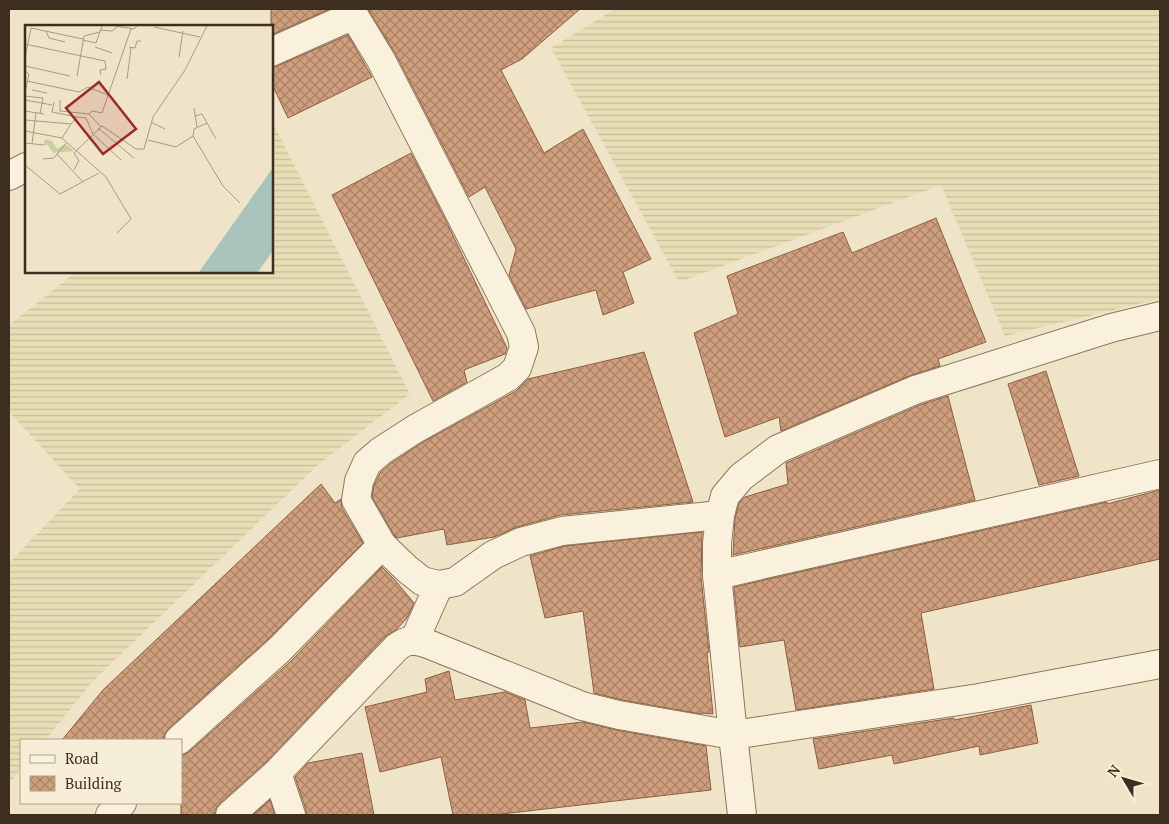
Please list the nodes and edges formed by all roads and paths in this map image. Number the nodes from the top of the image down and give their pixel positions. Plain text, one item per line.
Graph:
1 (352, 12) edge
2 (272, 52) edge
3 (25, 168) edge
4 (9, 176) edge
5 (1160, 316) edge
6 (1160, 474) edge
7 (720, 515) junction
8 (382, 545) junction
9 (717, 575) junction
10 (439, 585) junction
11 (414, 641) junction
12 (1160, 664) edge
13 (733, 734) junction
14 (180, 739) edge
15 (277, 773) junction
16 (121, 804) edge
17 (110, 815) edge
18 (230, 815) edge
19 (291, 815) edge
20 (742, 815) edge

1 - 2 street
1 - 8 street
3 - 4 street
5 - 7 street
6 - 9 street
7 - 9 street
7 - 10 street
8 - 10 street
8 - 14 street
9 - 13 street
10 - 11 street
11 - 13 street
11 - 15 street
12 - 13 street
13 - 20 street
15 - 18 street
15 - 19 street
16 - 17 street

